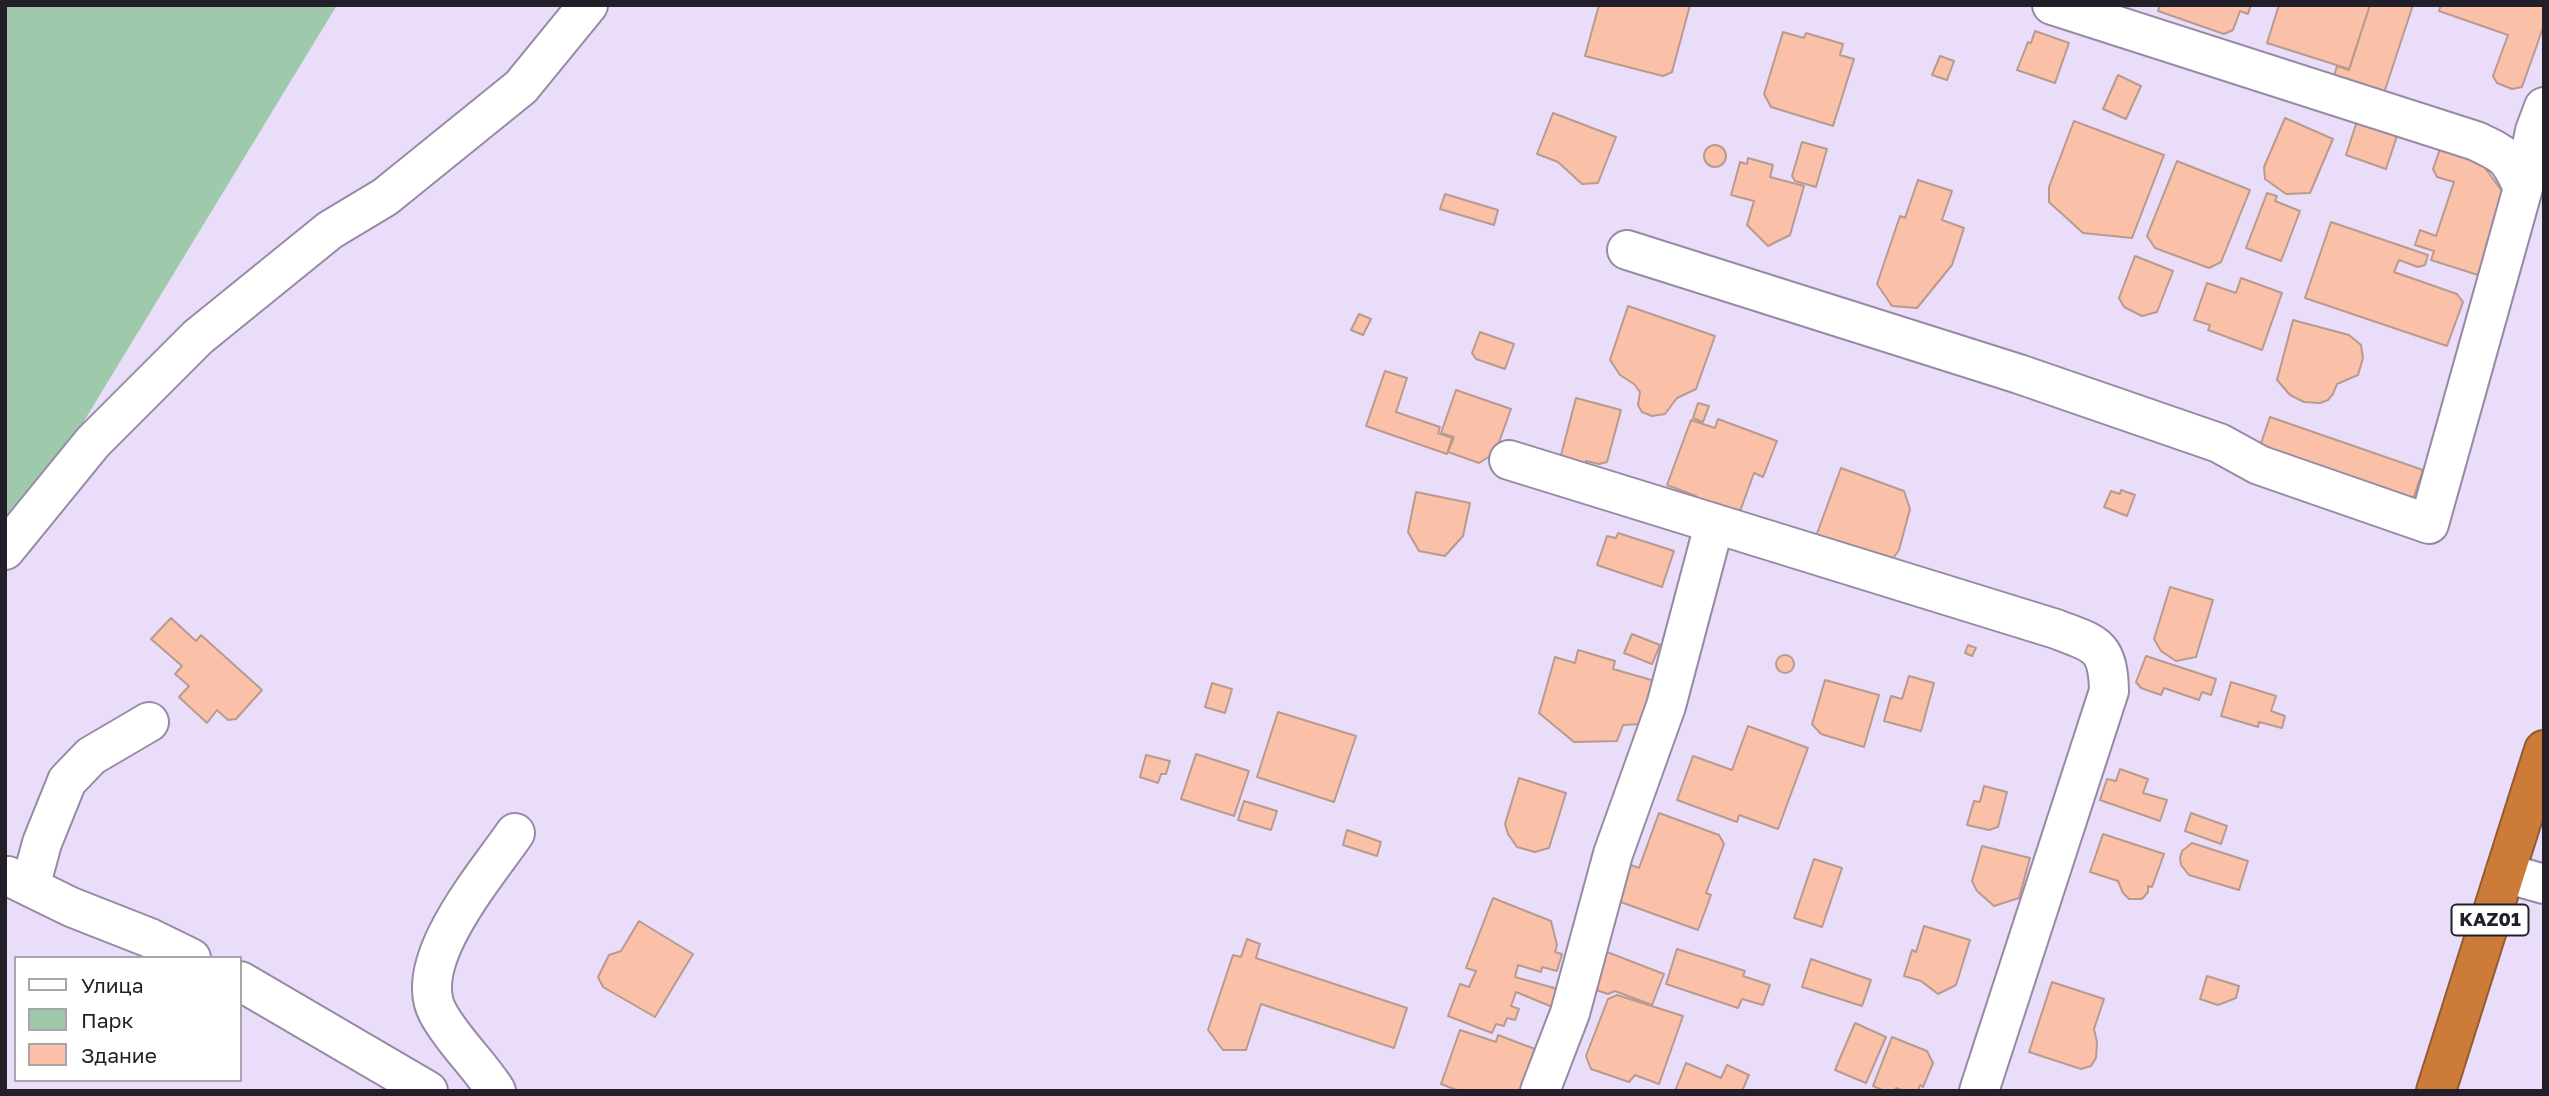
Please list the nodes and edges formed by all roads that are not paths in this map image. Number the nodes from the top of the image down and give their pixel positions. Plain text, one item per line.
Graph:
1 (588, 5) edge
2 (2052, 5) edge
3 (2544, 107) edge
4 (2523, 188) junction
5 (1627, 250) dead end
6 (1509, 460) dead end
7 (1714, 525) junction
8 (5, 550) edge
9 (149, 722) dead end
10 (2544, 750) edge
11 (515, 833) dead end
12 (2505, 873) junction
13 (17, 881) edge
14 (2544, 884) edge
15 (187, 956) edge
16 (242, 982) edge
17 (428, 1091) edge
18 (496, 1091) edge
19 (1540, 1091) edge
20 (1979, 1091) edge
21 (2436, 1091) edge

1 - 8 street
2 - 4 street
3 - 4 street
4 - 5 street
6 - 7 street
7 - 19 street
7 - 20 street
9 - 13 street
10 - 12 highway, KАZ01
11 - 18 street
12 - 14 street
12 - 21 highway, KАZ01
13 - 15 street
16 - 17 street

